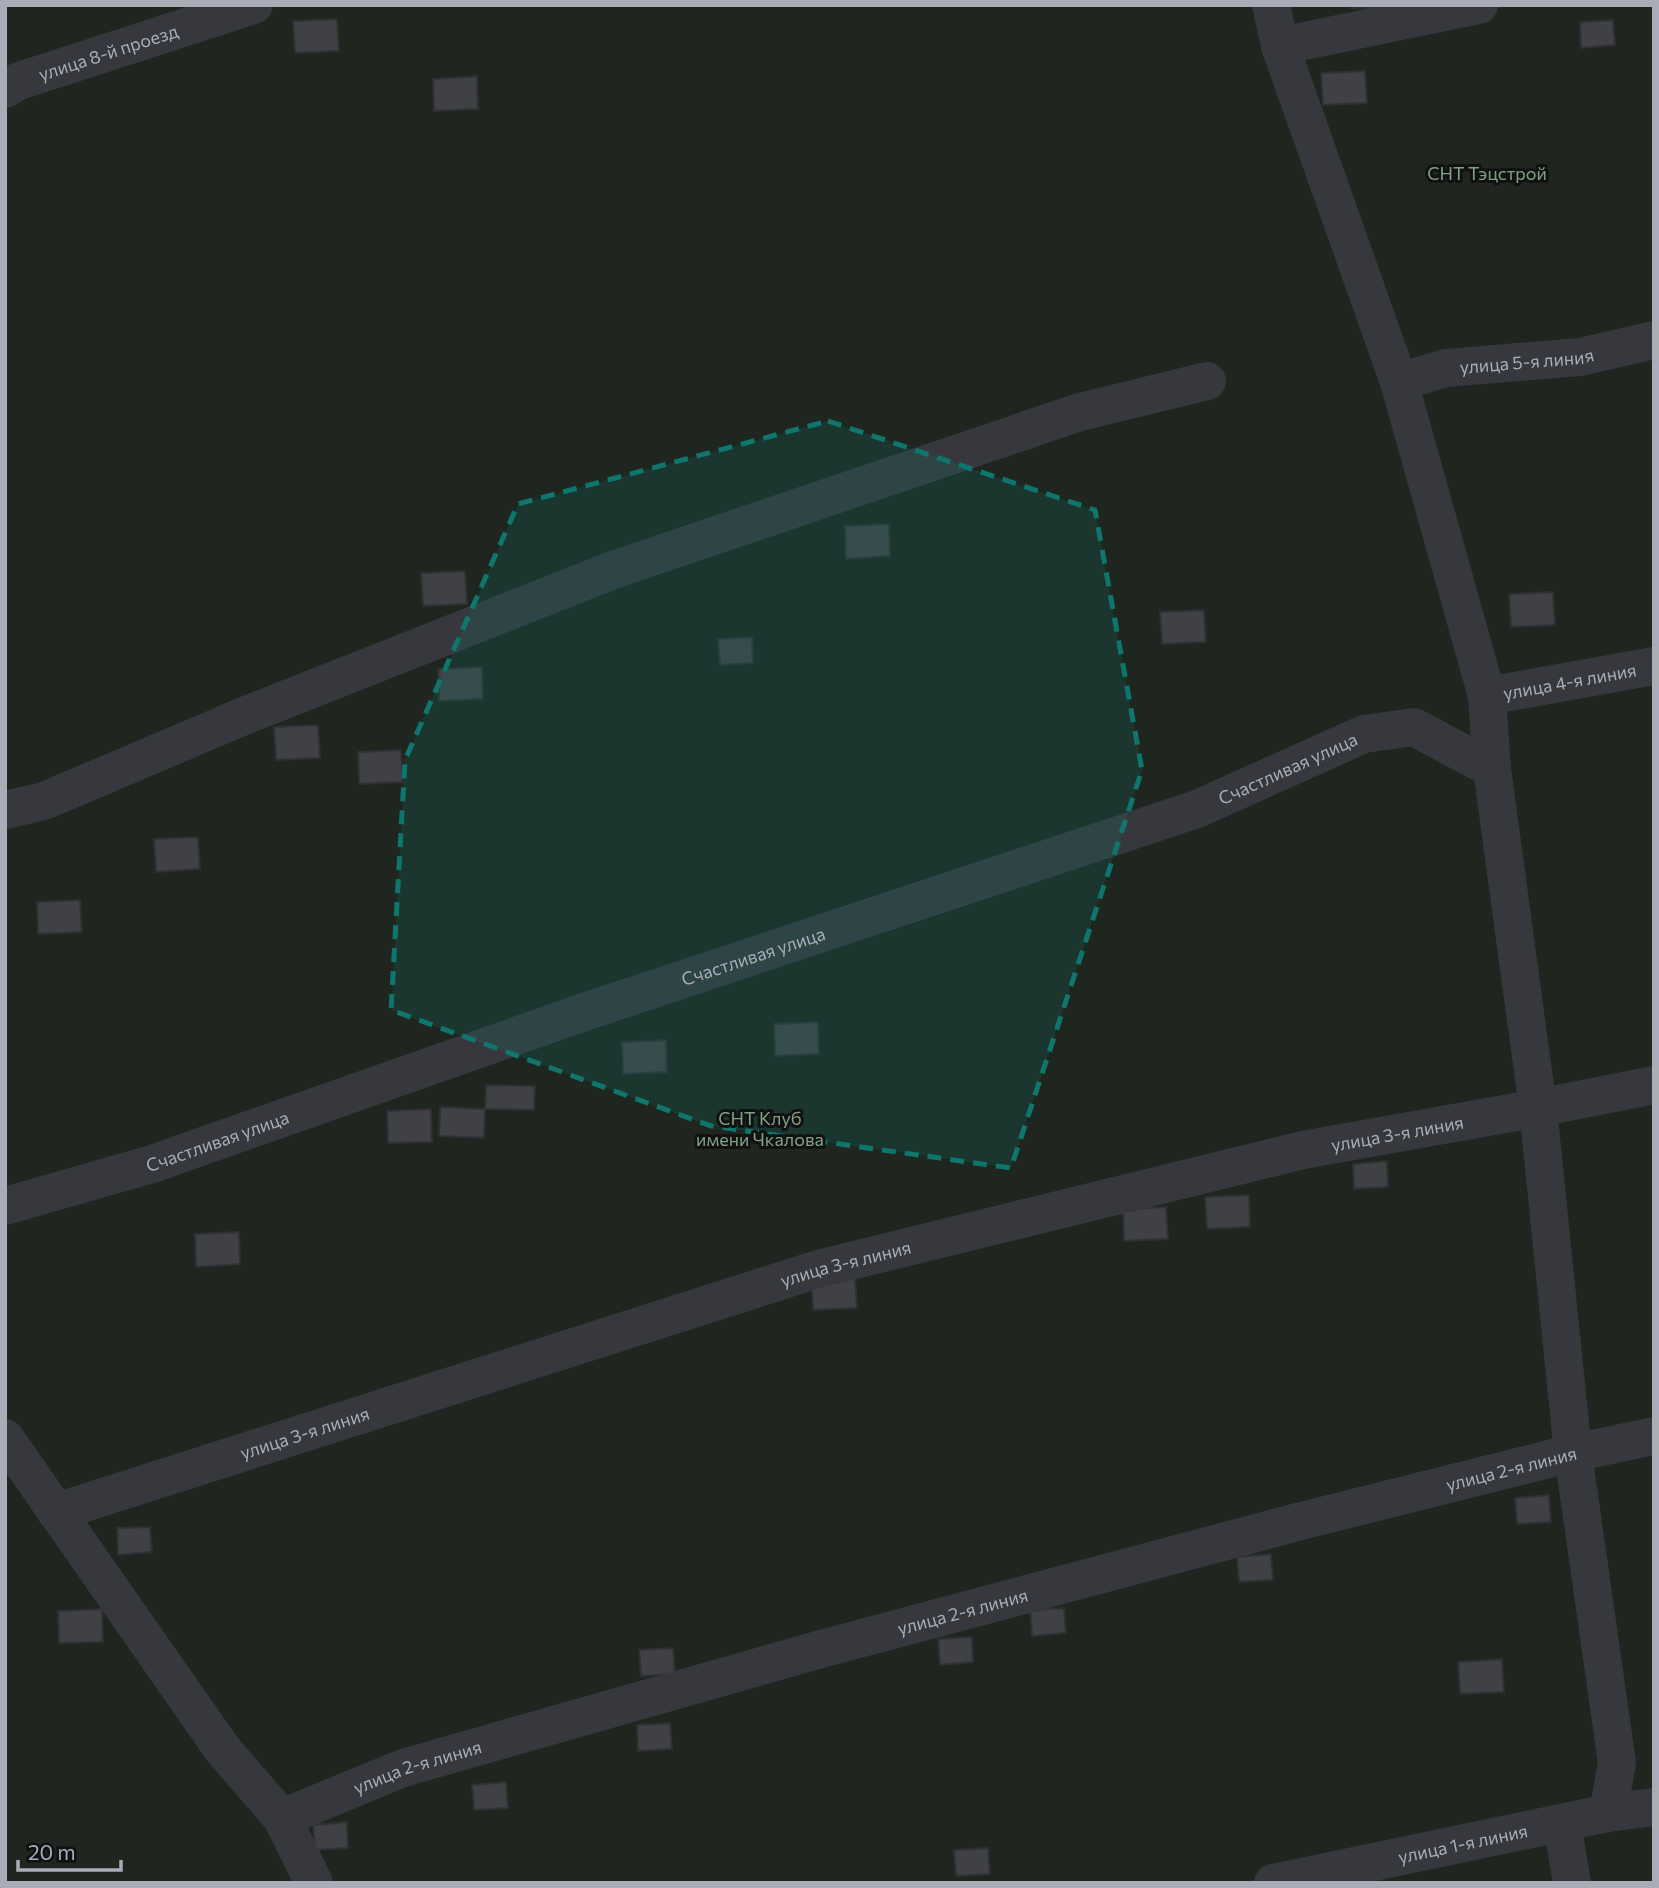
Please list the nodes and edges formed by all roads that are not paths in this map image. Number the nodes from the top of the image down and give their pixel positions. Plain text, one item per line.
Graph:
1 (254, 5) edge
2 (1271, 5) edge
3 (1479, 5) edge
4 (1280, 46) junction
5 (5, 89) edge
6 (1654, 340) edge
7 (1208, 381) dead end
8 (1399, 382) junction
9 (1654, 666) edge
10 (1487, 696) junction
11 (1492, 769) junction
12 (5, 810) edge
13 (1654, 1084) edge
14 (1538, 1108) junction
15 (5, 1206) edge
16 (1654, 1436) edge
17 (5, 1438) edge
18 (1573, 1453) junction
19 (56, 1512) junction
20 (1654, 1807) edge
21 (1608, 1813) junction
22 (282, 1818) junction
23 (1563, 1823) junction
24 (314, 1883) edge
25 (1273, 1883) edge
26 (1572, 1883) edge

1 - 5 street, улица 8-й проезд
2 - 4 street
3 - 4 street
4 - 8 street
6 - 8 street, улица 5-я линия
7 - 12 street
8 - 10 street
9 - 10 street, улица 4-я линия
10 - 11 street
11 - 14 street
11 - 15 street, Счастливая улица
13 - 14 street, улица 3-я линия
14 - 18 street
14 - 19 street, улица 3-я линия
16 - 18 street, улица 2-я линия
17 - 19 street
18 - 21 street
18 - 22 street, улица 2-я линия
19 - 22 street
20 - 21 street, улица 1-я линия
21 - 23 street, улица 1-я линия
22 - 24 street
23 - 25 street, улица 1-я линия
23 - 26 street

